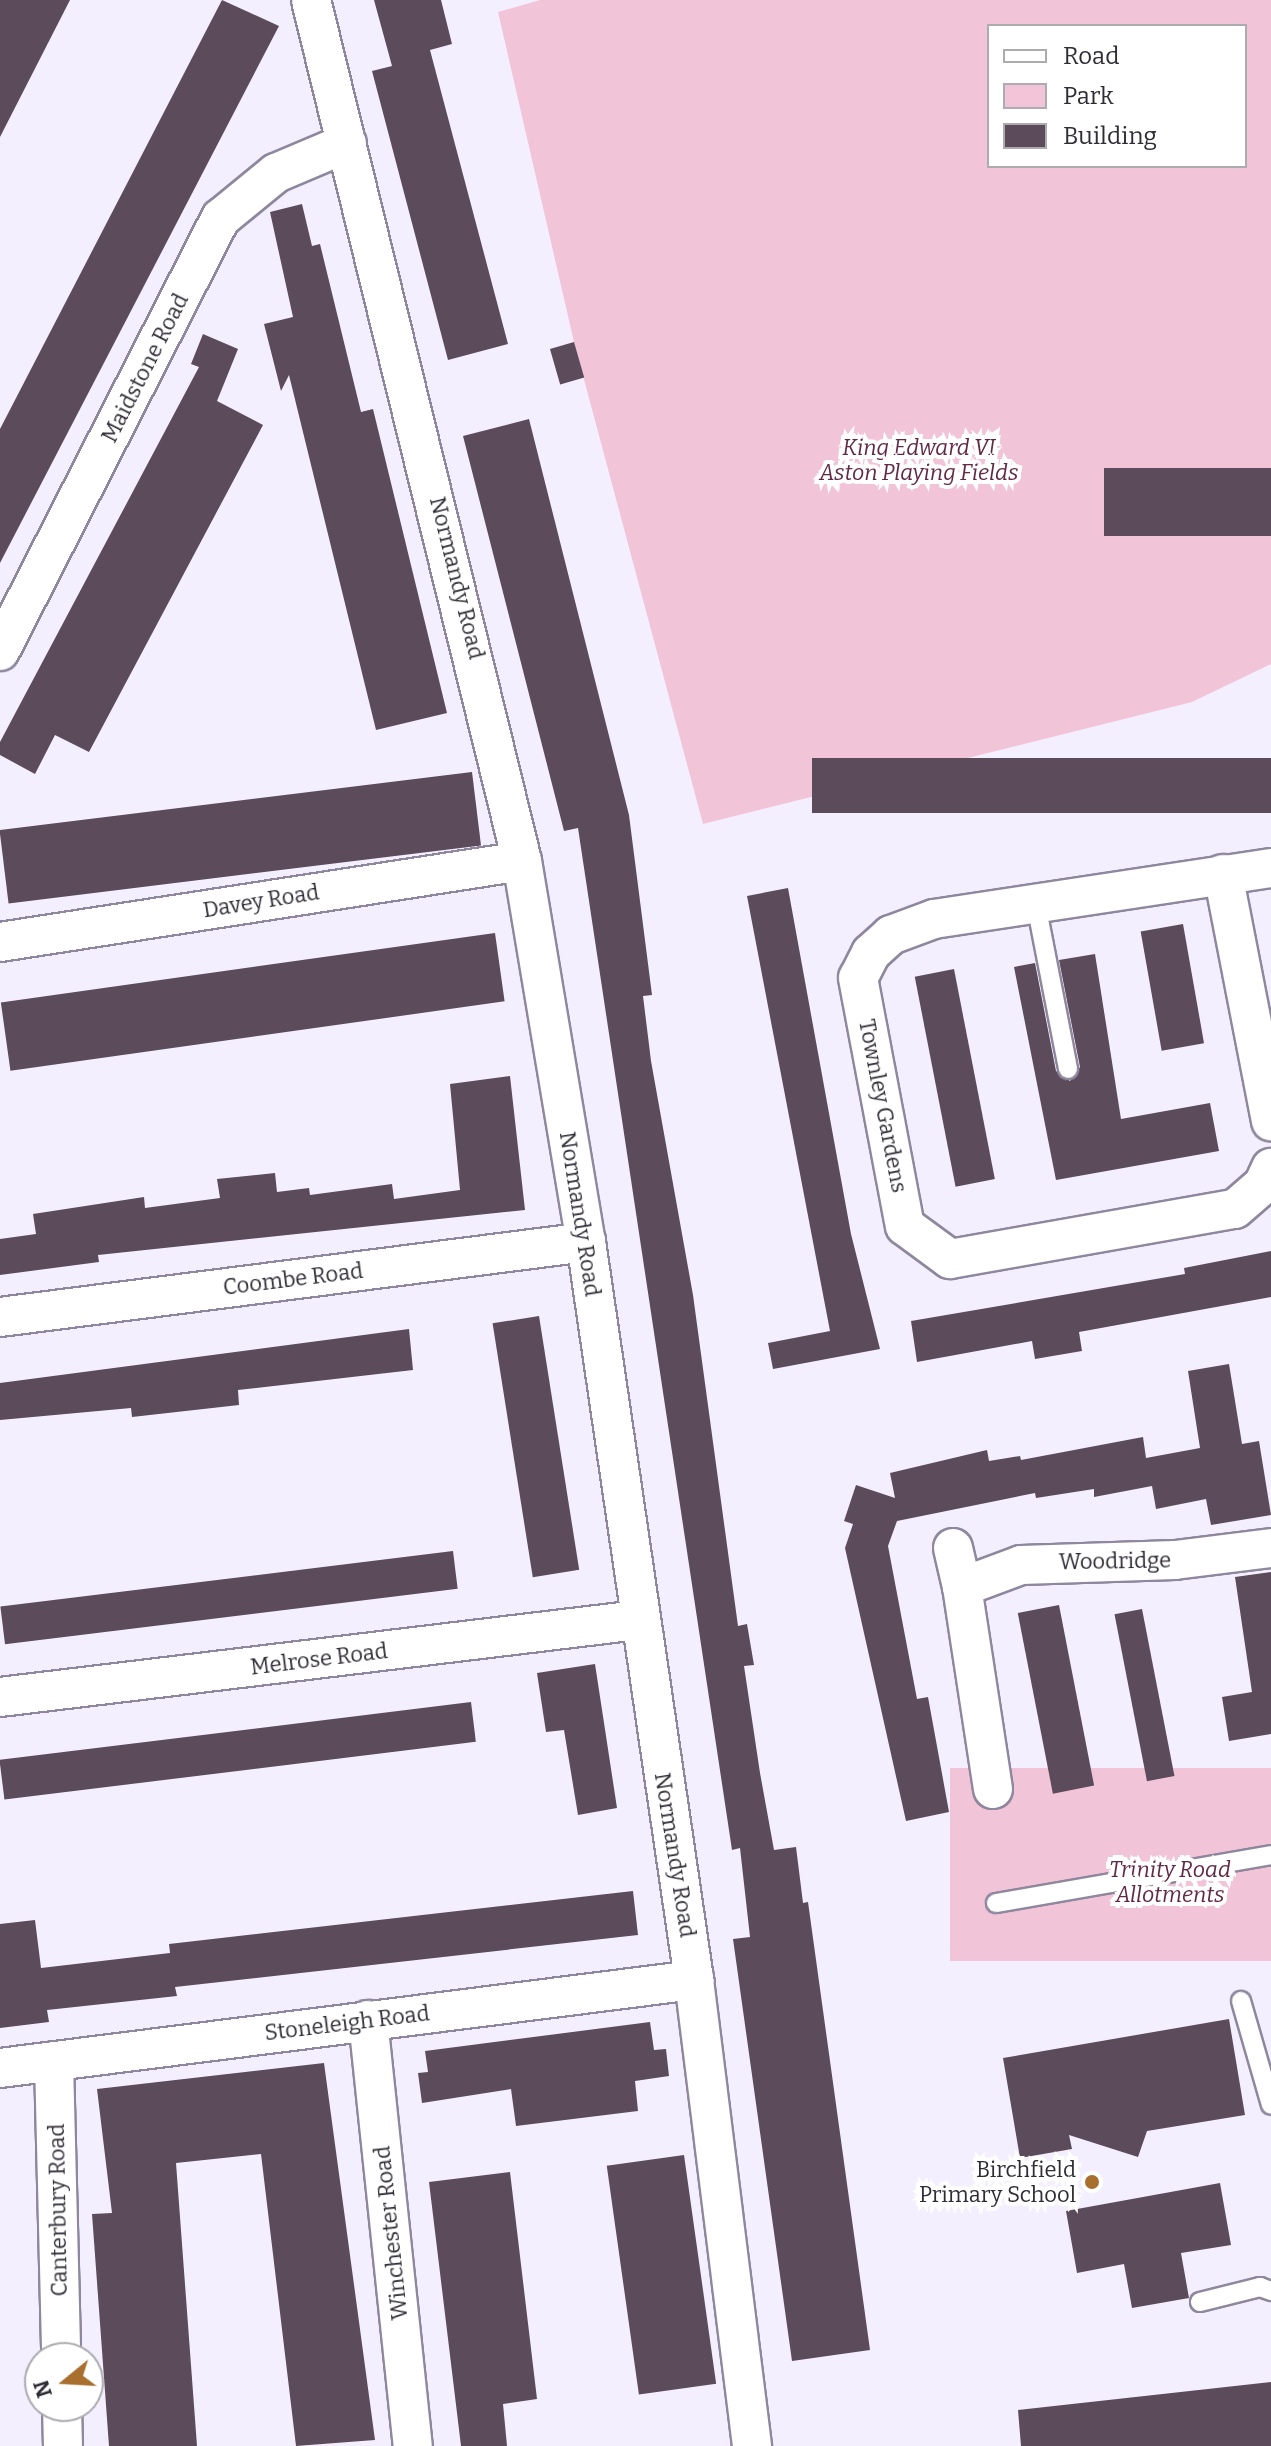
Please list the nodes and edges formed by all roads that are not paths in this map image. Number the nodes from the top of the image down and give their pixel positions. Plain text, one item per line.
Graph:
1 (311, 0) edge
2 (347, 143) junction
3 (0, 651) edge
4 (522, 861) junction
5 (1271, 868) edge
6 (1223, 874) junction
7 (1036, 904) junction
8 (0, 942) edge
9 (1068, 1069) dead end
10 (1271, 1121) edge
11 (1271, 1168) edge
12 (586, 1242) junction
13 (0, 1317) edge
14 (953, 1548) dead end
15 (1271, 1548) edge
16 (962, 1587) junction
17 (638, 1620) junction
18 (0, 1697) edge
19 (993, 1789) dead end
20 (1271, 1855) edge
21 (996, 1903) dead end
22 (694, 1980) junction
23 (1241, 2001) dead end
24 (368, 2020) junction
25 (54, 2061) junction
26 (0, 2068) edge
27 (1271, 2105) edge
28 (1271, 2291) edge
29 (1200, 2302) dead end
30 (61, 2342) edge
31 (62, 2422) edge
32 (63, 2446) edge
33 (413, 2446) edge
34 (752, 2446) edge

1 - 2 street, Normandy Road
2 - 3 street, Maidstone Road
2 - 4 street, Normandy Road
4 - 8 street, Davey Road
4 - 12 street, Normandy Road
5 - 6 street, Townley Gardens
6 - 7 street, Townley Gardens
6 - 10 street
7 - 9 lane
7 - 11 street, Townley Gardens
12 - 13 street, Coombe Road
12 - 17 street, Normandy Road
14 - 16 street
15 - 16 street, Woodridge
16 - 19 street
17 - 18 street, Melrose Road
17 - 22 street, Normandy Road
20 - 21 lane
22 - 24 street, Stoneleigh Road
22 - 34 street, Normandy Road
23 - 27 lane
24 - 25 street, Stoneleigh Road
24 - 33 street, Winchester Road
25 - 26 street, Stoneleigh Road
25 - 30 street, Canterbury Road
28 - 29 lane
31 - 32 street

